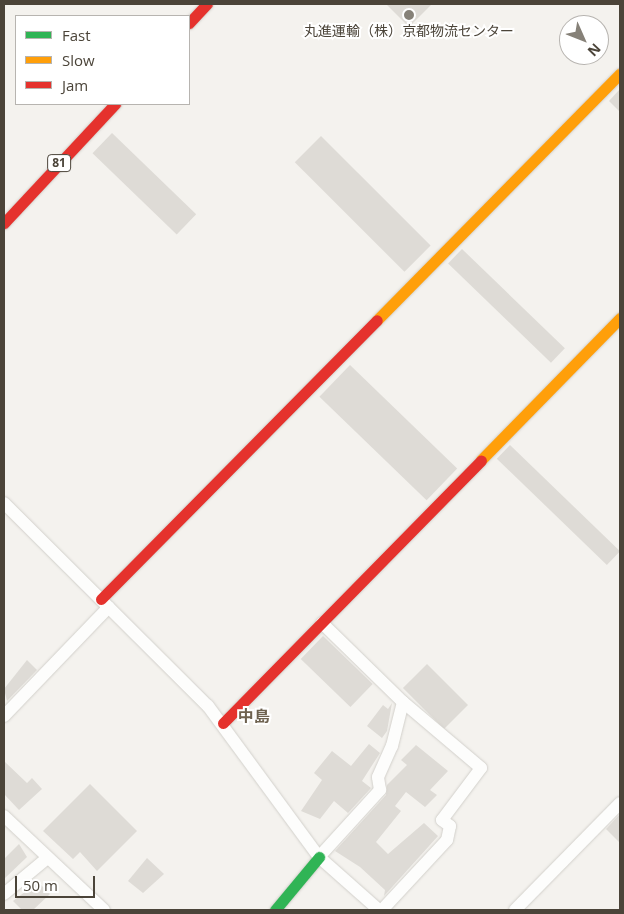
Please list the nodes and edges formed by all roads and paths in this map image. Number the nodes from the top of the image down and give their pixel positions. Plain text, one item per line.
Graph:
1 (206, 4) edge
2 (190, 22) edge
3 (620, 74) edge
4 (114, 105) edge
5 (4, 223) edge
6 (620, 318) edge
7 (4, 503) edge
8 (105, 603) junction
9 (322, 623) junction
10 (403, 702) junction
11 (4, 716) edge
12 (224, 723) junction
13 (620, 803) edge
14 (4, 816) edge
15 (319, 857) junction
16 (45, 860) junction
17 (4, 894) edge
18 (104, 910) edge
19 (275, 910) edge
20 (381, 910) edge
21 (515, 910) edge

1 - 2 street
3 - 8 street
4 - 5 street, 81
6 - 9 street
7 - 8 street
8 - 11 street
8 - 12 street
9 - 10 street
9 - 12 street
10 - 15 street
10 - 20 street
12 - 15 street
13 - 21 street
14 - 16 street
15 - 19 street
15 - 20 street
16 - 17 street
16 - 18 street

